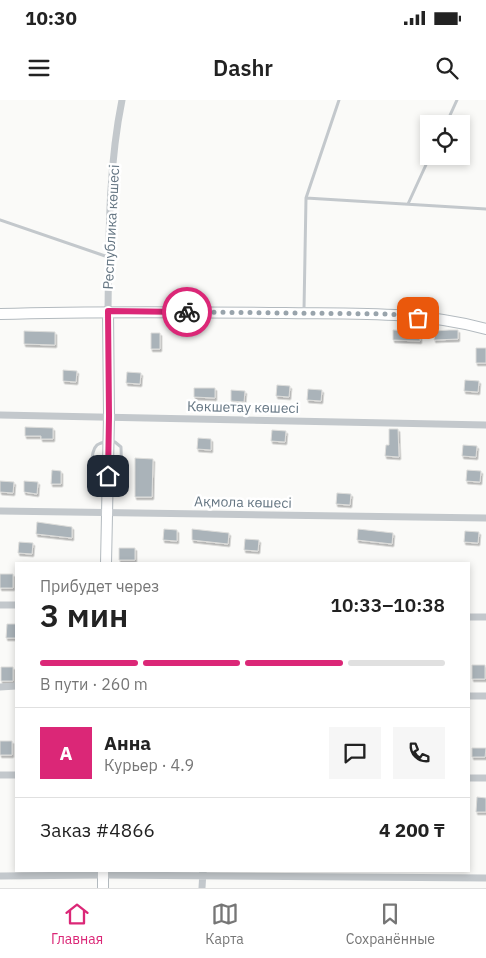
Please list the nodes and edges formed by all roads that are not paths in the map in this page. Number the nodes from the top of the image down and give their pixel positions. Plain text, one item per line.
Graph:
1 (122, 100) edge
2 (339, 100) edge
3 (457, 100) edge
4 (450, 115) edge
5 (426, 165) edge
6 (306, 198) junction
7 (408, 204) junction
8 (486, 209) edge
9 (0, 220) edge
10 (108, 258) junction
11 (108, 311) junction
12 (304, 313) junction
13 (0, 314) edge
14 (486, 329) edge
15 (0, 414) edge
16 (109, 416) junction
17 (486, 425) edge
18 (108, 441) junction
19 (108, 494) junction
20 (0, 511) edge
21 (107, 512) junction
22 (486, 518) edge
23 (106, 562) edge
24 (0, 604) edge
25 (15, 605) edge
26 (470, 617) edge
27 (486, 617) edge
28 (0, 686) edge
29 (15, 686) edge
30 (470, 696) edge
31 (486, 696) edge
32 (0, 775) edge
33 (15, 775) edge
34 (470, 778) edge
35 (486, 778) edge
36 (104, 873) edge
37 (203, 873) edge
38 (0, 876) edge
39 (486, 878) edge
40 (103, 888) edge
41 (202, 888) edge

1 - 10 street, Республика көшесі
2 - 6 lane
3 - 4 lane
5 - 7 lane
6 - 7 lane
6 - 12 lane
7 - 8 lane
9 - 10 lane
10 - 11 street, Республика көшесі
11 - 12 street
11 - 13 street
11 - 16 street, Республика көшесі
12 - 14 street
15 - 16 street, Көкшетау көшесі
16 - 17 street, Көкшетау көшесі
16 - 18 street, Республика көшесі
18 - 19 street, Республика көшесі
18 - 19 lane
19 - 21 street, Республика көшесі
20 - 21 street, Ақмола көшесі
21 - 22 street, Ақмола көшесі
21 - 23 street, Республика көшесі
24 - 25 street
26 - 27 street
28 - 29 street
30 - 31 street
32 - 33 street
34 - 35 street
36 - 37 street
36 - 38 street
36 - 40 street
37 - 39 street
37 - 41 street

